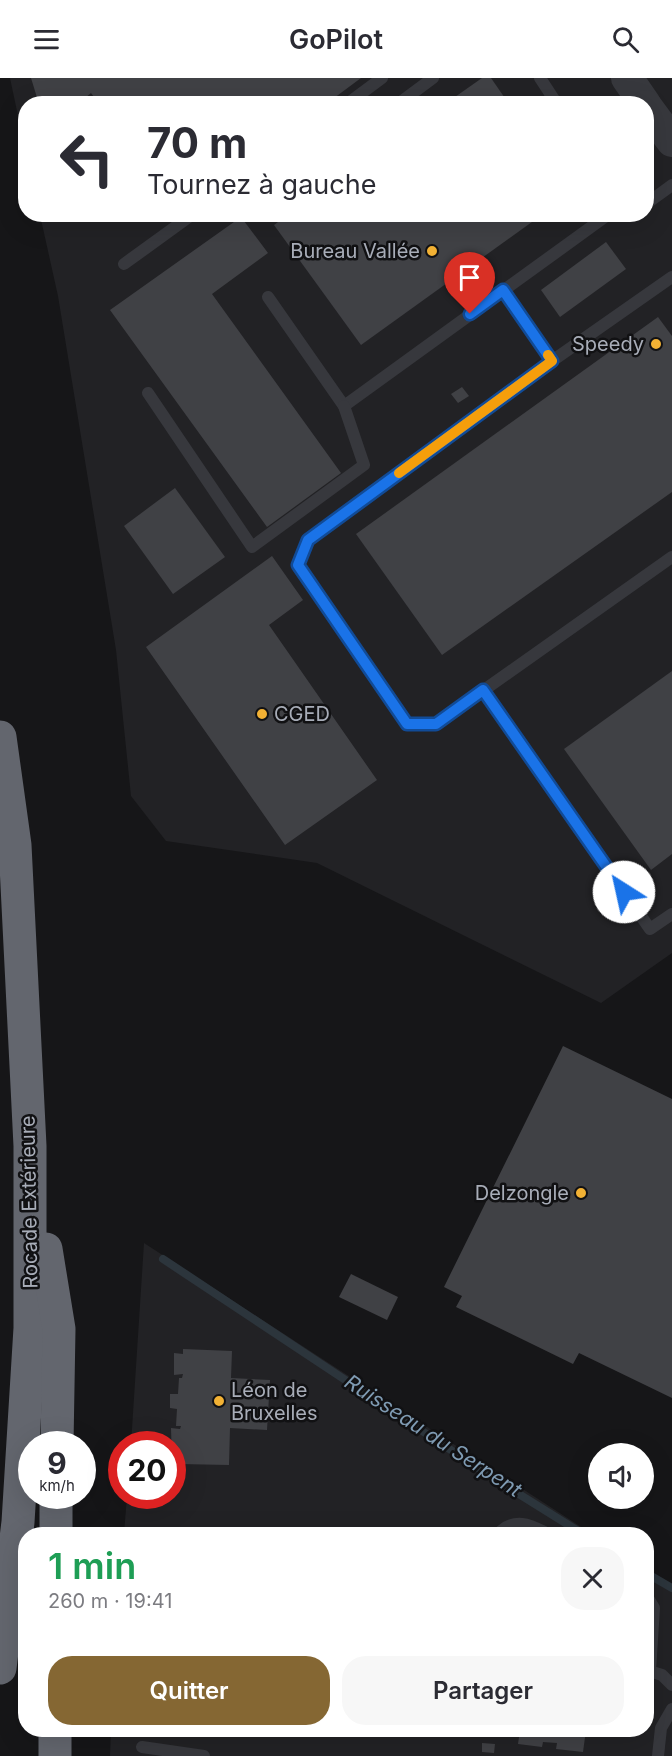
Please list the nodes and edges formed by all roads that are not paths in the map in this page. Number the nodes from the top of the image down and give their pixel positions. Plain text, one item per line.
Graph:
1 (382, 78) edge
2 (434, 78) edge
3 (540, 78) edge
4 (627, 78) edge
5 (358, 96) edge
6 (409, 96) edge
7 (552, 96) edge
8 (641, 96) edge
9 (672, 185) edge
10 (654, 198) edge
11 (182, 222) edge
12 (598, 222) edge
13 (124, 264) dead end
14 (672, 277) edge
15 (503, 290) junction
16 (268, 297) dead end
17 (552, 361) junction
18 (148, 393) dead end
19 (344, 406) junction
20 (672, 557) edge
21 (483, 690) junction
22 (0, 737) edge
23 (672, 914) edge
24 (30, 1146) junction
25 (57, 1431) edge
26 (56, 1509) edge
27 (56, 1527) edge
28 (507, 1527) edge
29 (530, 1527) edge
30 (0, 1668) edge
31 (654, 1672) edge
32 (672, 1685) edge
33 (672, 1709) edge
34 (55, 1737) edge
35 (142, 1747) dead end
36 (55, 1756) edge
37 (204, 1756) edge
38 (658, 1756) edge

1 - 5 lane
2 - 6 lane
3 - 7 lane
4 - 8 street
9 - 10 lane
11 - 13 lane
12 - 15 lane
14 - 17 lane
15 - 17 lane
15 - 19 lane
16 - 19 lane
17 - 21 lane
18 - 19 lane
20 - 21 lane
21 - 23 lane
22 - 24 highway, Rocade Extérieure
24 - 25 highway
24 - 30 highway, Rocade Extérieure
26 - 27 highway
28 - 29 lane
31 - 32 lane
33 - 38 lane
34 - 36 highway
35 - 37 lane

